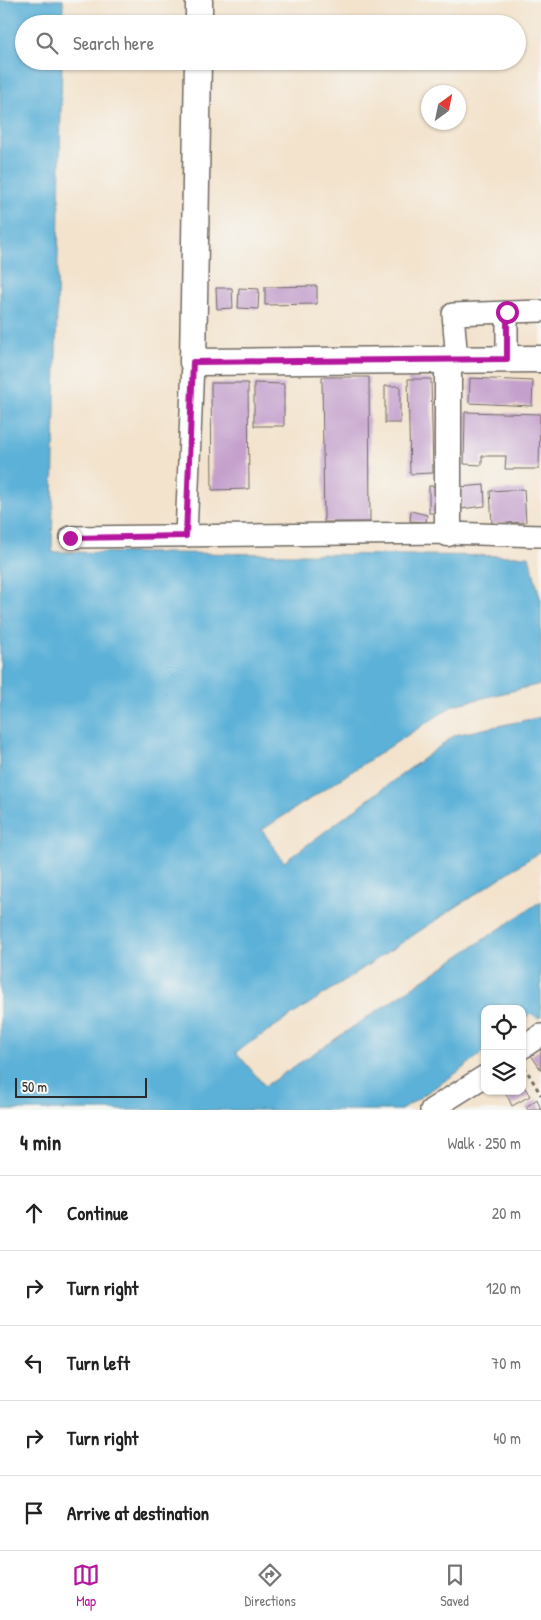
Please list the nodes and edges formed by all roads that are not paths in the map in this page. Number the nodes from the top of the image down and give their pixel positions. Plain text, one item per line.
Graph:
1 (200, 0) edge
2 (199, 15) edge
3 (198, 70) edge
4 (541, 311) edge
5 (507, 312) junction
6 (507, 359) junction
7 (541, 359) edge
8 (453, 360) junction
9 (193, 362) junction
10 (448, 534) junction
11 (186, 536) junction
12 (541, 536) edge
13 (70, 538) dead end
14 (541, 1034) edge
15 (526, 1045) edge
16 (481, 1079) edge
17 (432, 1110) edge

1 - 2 street
3 - 9 street
4 - 5 street
5 - 6 street
5 - 8 street
6 - 7 street
6 - 8 street
8 - 9 street
8 - 10 street
9 - 11 street
10 - 11 street
10 - 12 street
11 - 13 street
14 - 15 street
16 - 17 street

